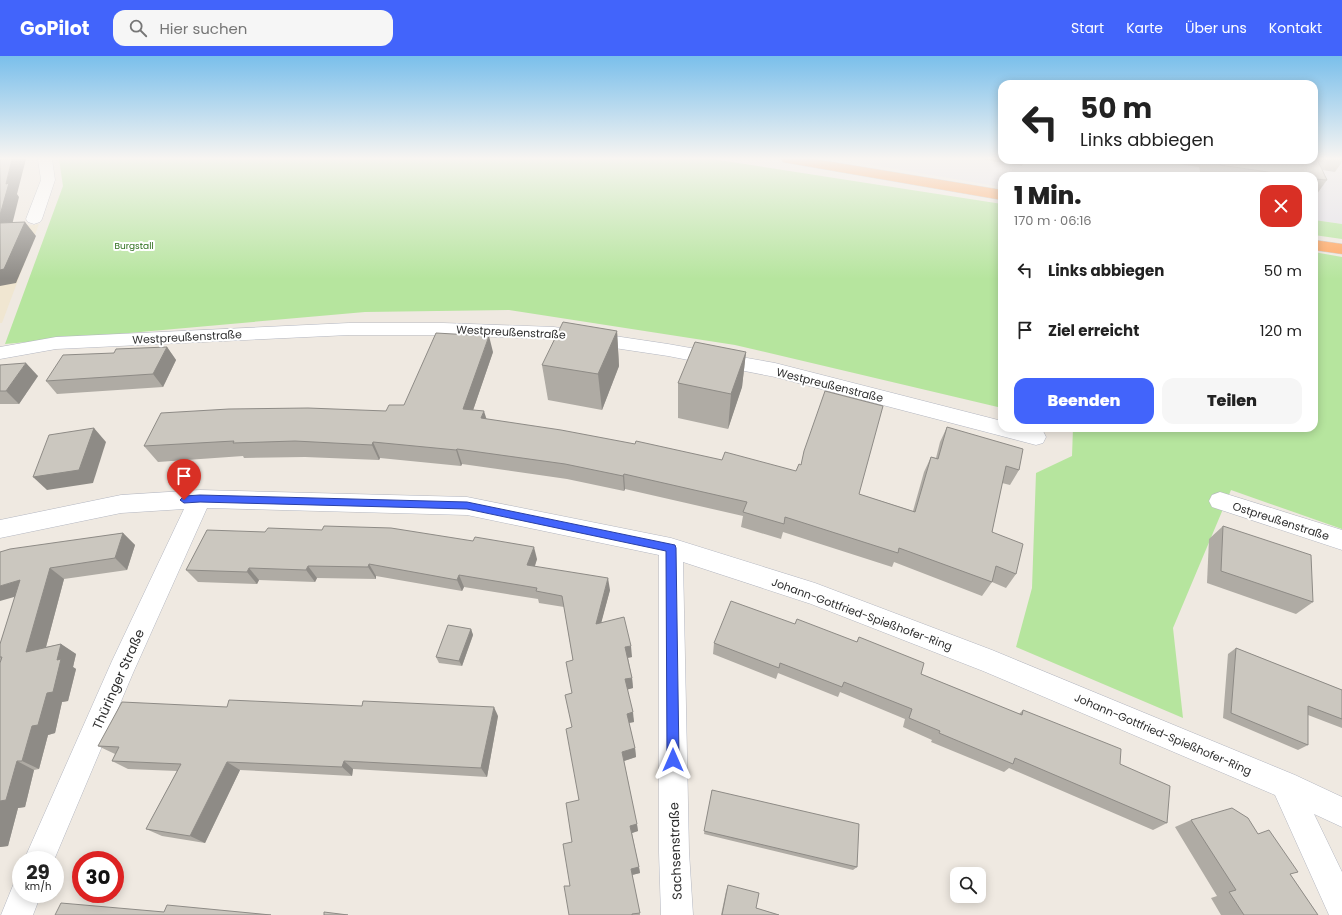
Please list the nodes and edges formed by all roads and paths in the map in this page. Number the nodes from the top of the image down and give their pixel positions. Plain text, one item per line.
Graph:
1 (41, 199) edge
2 (34, 219) dead end
3 (1318, 246) edge
4 (1342, 249) edge
5 (0, 353) edge
6 (998, 427) edge
7 (1017, 432) edge
8 (1036, 437) dead end
9 (200, 499) junction
10 (1220, 501) dead end
11 (0, 529) edge
12 (1342, 540) edge
13 (671, 548) junction
14 (1285, 785) junction
15 (1342, 812) edge
16 (43, 851) edge
17 (22, 903) edge
18 (1342, 907) edge
19 (17, 915) edge
20 (677, 915) edge

1 - 2 street
3 - 4 highway
5 - 6 street, Westpreußenstraße
7 - 8 street, Westpreußenstraße
9 - 11 street, Johann-Gottfried-Spießhofer-Ring
9 - 13 street, Johann-Gottfried-Spießhofer-Ring
9 - 16 street, Thüringer Straße
10 - 12 street, Ostpreußenstraße
13 - 14 street, Johann-Gottfried-Spießhofer-Ring
13 - 20 street, Sachsenstraße
14 - 15 street, Johann-Gottfried-Spießhofer-Ring
14 - 18 street
17 - 19 street

